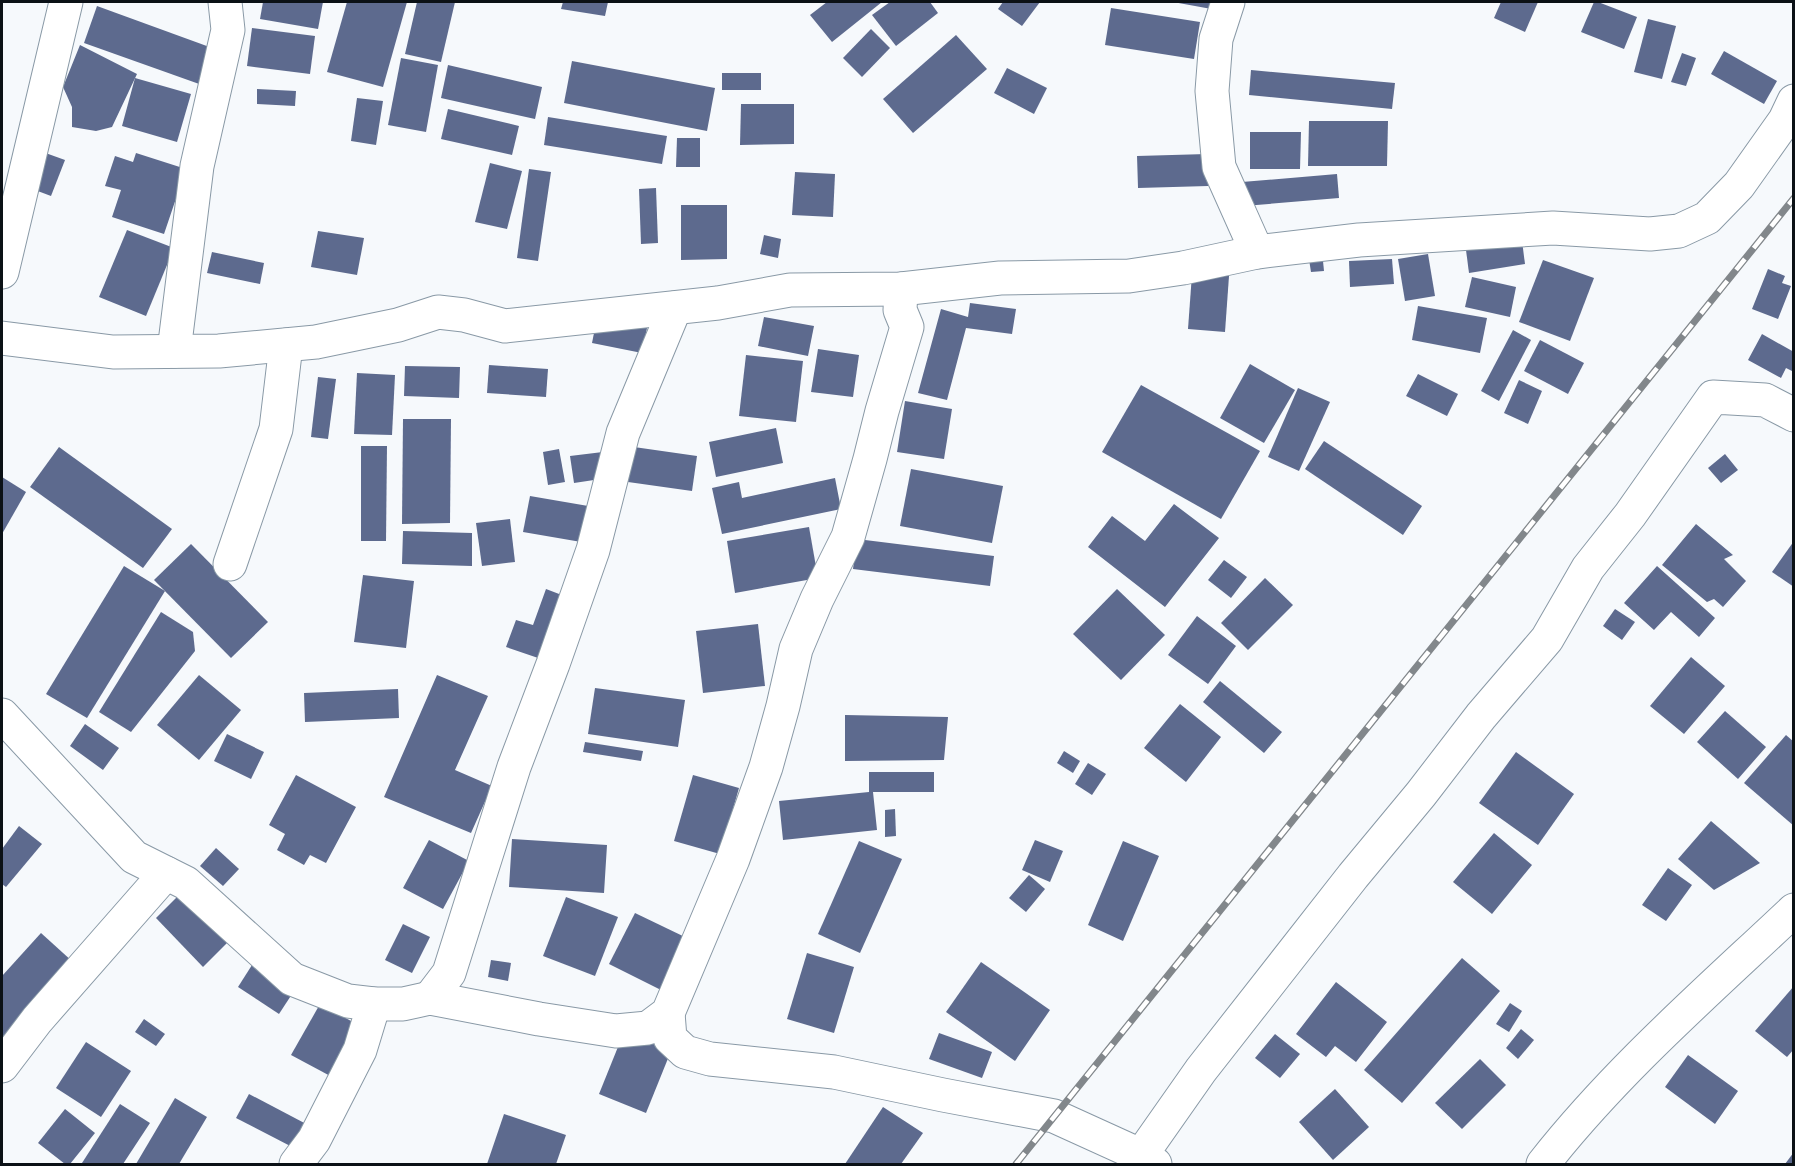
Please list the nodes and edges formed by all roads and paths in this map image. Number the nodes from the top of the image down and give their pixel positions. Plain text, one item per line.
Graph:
1 (66, 2) edge
2 (225, 2) edge
3 (1228, 2) edge
4 (1794, 101) edge
5 (1257, 252) junction
6 (2, 272) edge
7 (901, 289) junction
8 (675, 308) junction
9 (2, 338) edge
10 (286, 345) junction
11 (174, 351) junction
12 (1794, 415) edge
13 (230, 564) dead end
14 (2, 715) edge
15 (166, 873) junction
16 (1794, 910) edge
17 (430, 998) junction
18 (375, 1004) junction
19 (668, 1013) junction
20 (2, 1066) edge
21 (1144, 1162) edge
22 (296, 1164) edge
23 (1543, 1164) edge

1 - 6 street
2 - 11 street
3 - 5 street
4 - 5 street
5 - 7 street
7 - 8 street
7 - 19 street
8 - 10 street
8 - 17 street
9 - 11 street
10 - 11 street
10 - 13 street
12 - 21 street
14 - 15 street
15 - 18 street
15 - 20 street
16 - 23 street
17 - 18 street
17 - 19 street
18 - 22 street
19 - 21 street

